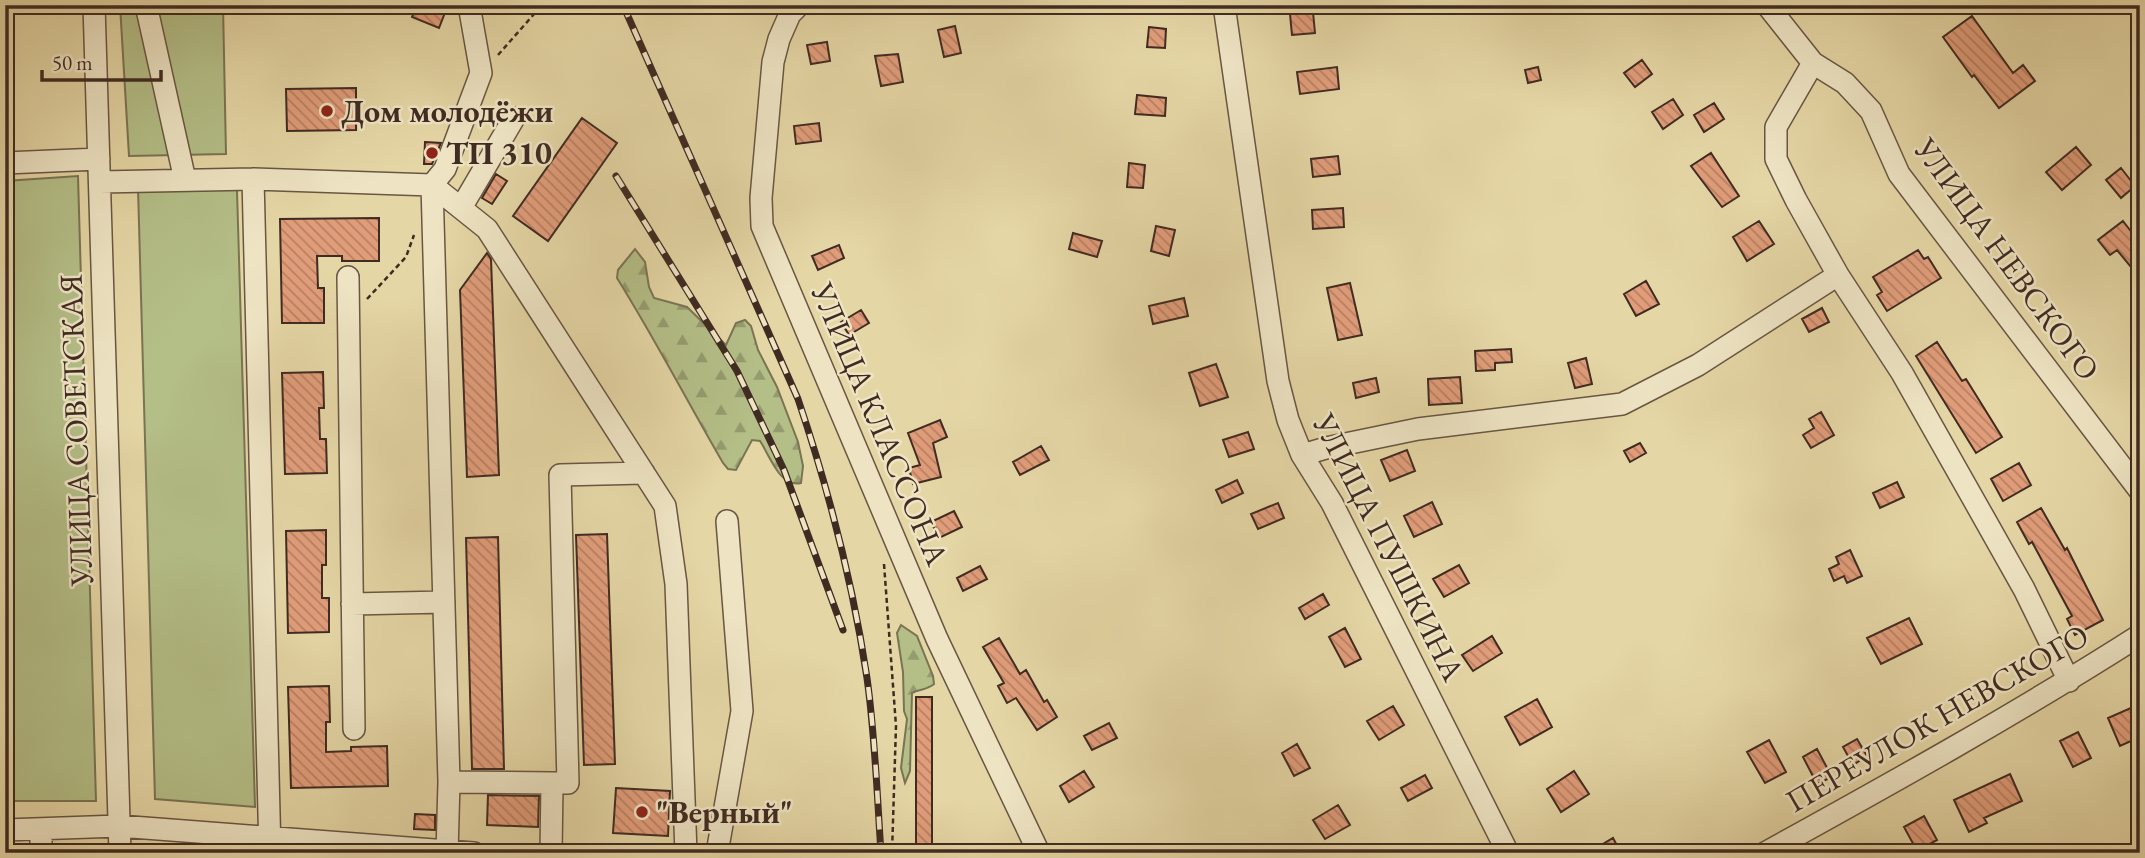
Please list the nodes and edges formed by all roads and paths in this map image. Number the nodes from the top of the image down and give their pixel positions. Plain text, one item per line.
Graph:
1 (94, 5) edge
2 (146, 5) edge
3 (469, 5) edge
4 (542, 5) edge
5 (799, 5) edge
6 (1224, 5) edge
7 (1767, 5) edge
8 (1813, 62) junction
9 (481, 72) junction
10 (514, 118) dead end
11 (99, 159) junction
12 (5, 163) edge
13 (253, 179) junction
14 (185, 180) junction
15 (100, 182) junction
16 (432, 185) junction
17 (461, 208) junction
18 (415, 233) dead end
19 (1838, 275) junction
20 (348, 277) dead end
21 (348, 319) junction
22 (1302, 455) junction
23 (644, 473) junction
24 (2140, 491) edge
25 (727, 521) dead end
26 (884, 560) dead end
27 (444, 602) junction
28 (352, 604) junction
29 (2140, 635) edge
30 (2069, 681) junction
31 (354, 729) dead end
32 (449, 782) junction
33 (552, 783) junction
34 (119, 826) junction
35 (41, 829) junction
36 (5, 830) edge
37 (270, 845) edge
38 (447, 852) edge
39 (41, 853) edge
40 (120, 853) edge
41 (474, 853) edge
42 (551, 853) edge
43 (686, 853) edge
44 (717, 853) edge
45 (892, 853) edge
46 (1039, 853) edge
47 (1508, 853) edge
48 (1765, 853) edge

1 - 11 street, УЛИЦА СОВЕТСКАЯ
2 - 14 street
3 - 9 street
4 - 9 path
5 - 46 street, УЛИЦА КЛАССОНА
6 - 22 street, УЛИЦА ПУШКИНА
7 - 8 street, УЛИЦА НЕВСКОГО
8 - 19 street
8 - 24 street, УЛИЦА НЕВСКОГО
9 - 16 street
10 - 17 street
11 - 12 street
11 - 15 street, УЛИЦА СОВЕТСКАЯ
13 - 14 street
13 - 16 street
13 - 37 street
14 - 15 street
15 - 34 street, УЛИЦА СОВЕТСКАЯ
16 - 17 street
16 - 27 street
17 - 23 street
18 - 21 path
19 - 22 street
19 - 30 street
20 - 21 street
21 - 28 street
22 - 47 street, УЛИЦА ПУШКИНА
23 - 33 street
23 - 43 street
25 - 44 street
26 - 45 path
27 - 28 street
27 - 32 street
28 - 31 street
29 - 30 street, ПЕРЕУЛОК НЕВСКОГО
30 - 48 street, ПЕРЕУЛОК НЕВСКОГО
32 - 33 street
32 - 38 street
33 - 42 street
34 - 35 street
34 - 37 street
34 - 40 street, УЛИЦА СОВЕТСКАЯ
35 - 36 street
35 - 39 street
37 - 38 street
38 - 41 street

